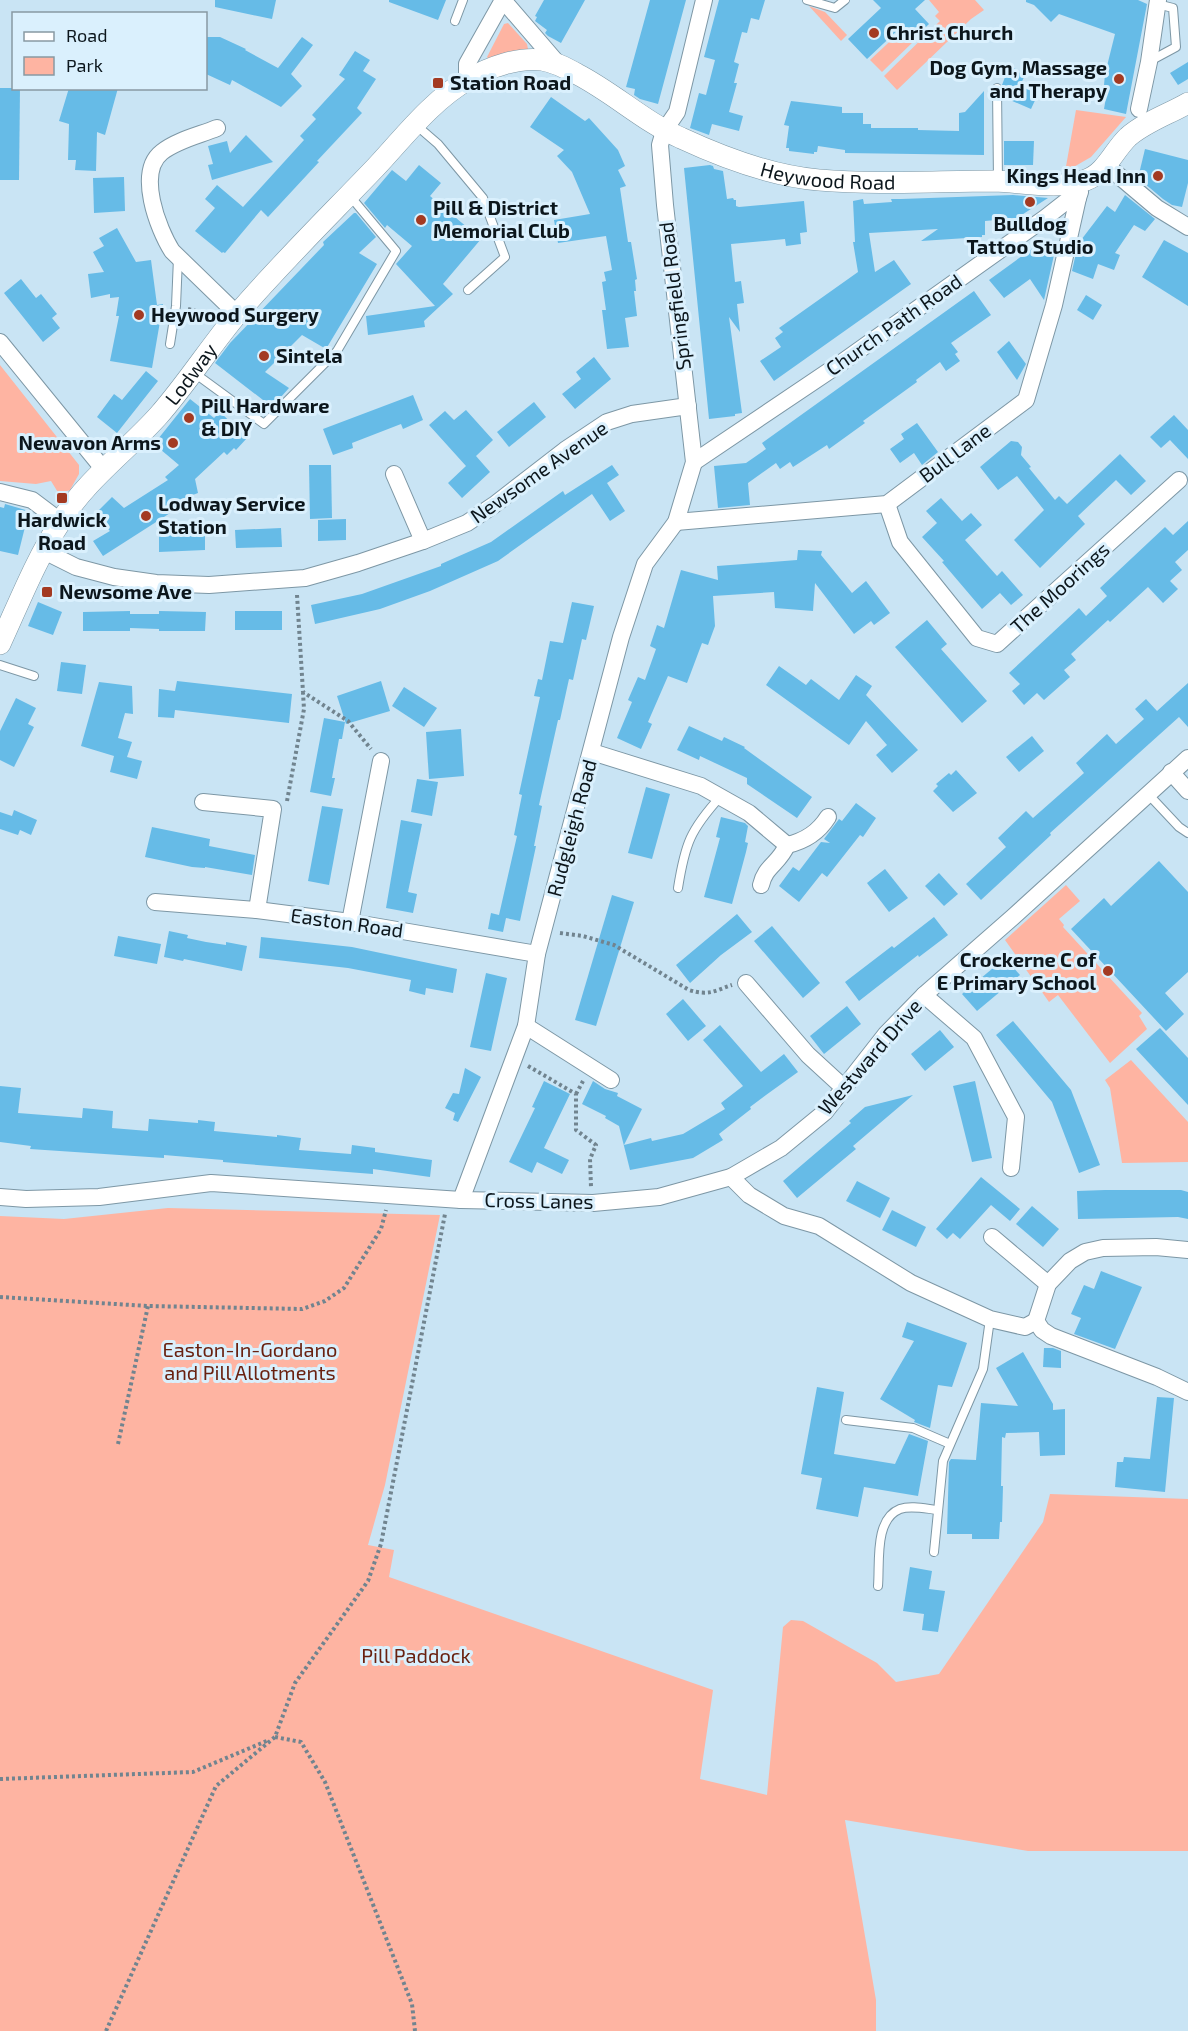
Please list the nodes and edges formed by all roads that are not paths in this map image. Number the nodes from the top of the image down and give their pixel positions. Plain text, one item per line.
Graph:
1 (463, 0) edge
2 (503, 0) edge
3 (704, 0) edge
4 (807, 0) edge
5 (845, 0) edge
6 (1157, 2) edge
7 (455, 21) dead end
8 (1149, 62) junction
9 (559, 65) junction
10 (469, 78) junction
11 (997, 88) dead end
12 (1188, 103) edge
13 (1139, 109) dead end
14 (415, 125) junction
15 (217, 128) dead end
16 (664, 131) junction
17 (1106, 165) junction
18 (998, 181) junction
19 (1081, 189) junction
20 (349, 195) junction
21 (1188, 227) edge
22 (178, 256) junction
23 (468, 290) dead end
24 (235, 317) junction
25 (0, 342) edge
26 (170, 344) dead end
27 (193, 372) junction
28 (688, 406) junction
29 (694, 462) junction
30 (105, 471) junction
31 (394, 474) dead end
32 (1179, 480) dead end
33 (0, 492) edge
34 (887, 504) junction
35 (60, 521) junction
36 (676, 522) junction
37 (423, 541) junction
38 (44, 551) junction
39 (0, 644) edge
40 (0, 665) edge
41 (34, 676) dead end
42 (592, 752) junction
43 (1188, 758) edge
44 (381, 761) road end
45 (1171, 772) junction
46 (1188, 791) edge
47 (1147, 794) junction
48 (721, 796) junction
49 (203, 802) dead end
50 (828, 817) dead end
51 (1188, 833) edge
52 (787, 845) junction
53 (761, 885) dead end
54 (678, 888) dead end
55 (155, 902) dead end
56 (257, 910) junction
57 (350, 922) junction
58 (537, 954) junction
59 (746, 983) road end
60 (924, 995) junction
61 (526, 1026) junction
62 (611, 1080) dead end
63 (844, 1088) junction
64 (1011, 1167) dead end
65 (731, 1177) junction
66 (0, 1197) edge
67 (454, 1199) junction
68 (992, 1237) dead end
69 (1188, 1250) edge
70 (1048, 1284) junction
71 (990, 1319) junction
72 (1036, 1321) junction
73 (1188, 1392) edge
74 (846, 1420) dead end
75 (950, 1444) junction
76 (938, 1510) junction
77 (934, 1552) dead end
78 (878, 1586) dead end

1 - 7 lane
2 - 9 street
2 - 10 street
3 - 16 street
4 - 5 lane
6 - 8 street
6 - 8 lane
8 - 13 street
9 - 10 street, Heywood Road
9 - 16 street, Heywood Road
10 - 14 street, Lodway
11 - 18 lane
12 - 17 street
14 - 20 street, Lodway
14 - 23 lane
15 - 22 street
16 - 18 street, Heywood Road
16 - 28 street, Springfield Road
17 - 19 street
17 - 21 street
18 - 19 street, Heywood Road
19 - 29 street, Church Path Road
19 - 34 street, Bull Lane
20 - 24 street, Lodway
20 - 27 lane
22 - 24 street
22 - 26 lane
24 - 27 street, Lodway
25 - 30 street
27 - 30 street, Lodway
28 - 29 street, Springfield Road
28 - 37 street, Newsome Avenue
29 - 36 street, Rudgleigh Road
30 - 35 street, Lodway
31 - 37 street
32 - 34 street, The Moorings
33 - 35 street
34 - 36 street
35 - 38 street, Lodway
36 - 42 street, Rudgleigh Road
37 - 38 street, Newsome Avenue
38 - 39 street, Lodway
40 - 41 lane
42 - 48 street
42 - 58 street, Rudgleigh Road
43 - 45 street, Westward Drive
44 - 57 street
45 - 46 street
45 - 47 street, Westward Drive
47 - 51 lane
47 - 60 street, Westward Drive
48 - 52 street
48 - 54 lane
49 - 56 street
50 - 52 street
52 - 53 street
55 - 56 street, Easton Road
56 - 57 street, Easton Road
57 - 58 street, Easton Road
58 - 61 street, Rudgleigh Road
59 - 63 street
60 - 63 street, Westward Drive
60 - 64 street
61 - 62 street
61 - 67 street, Rudgleigh Road
63 - 65 street, Westward Drive
65 - 67 street, Cross Lanes
65 - 71 street
66 - 67 street, Cross Lanes
68 - 70 street
69 - 70 street
70 - 72 street
71 - 72 street
71 - 75 lane
72 - 73 street
74 - 75 lane
75 - 76 lane
76 - 77 lane
76 - 78 lane

